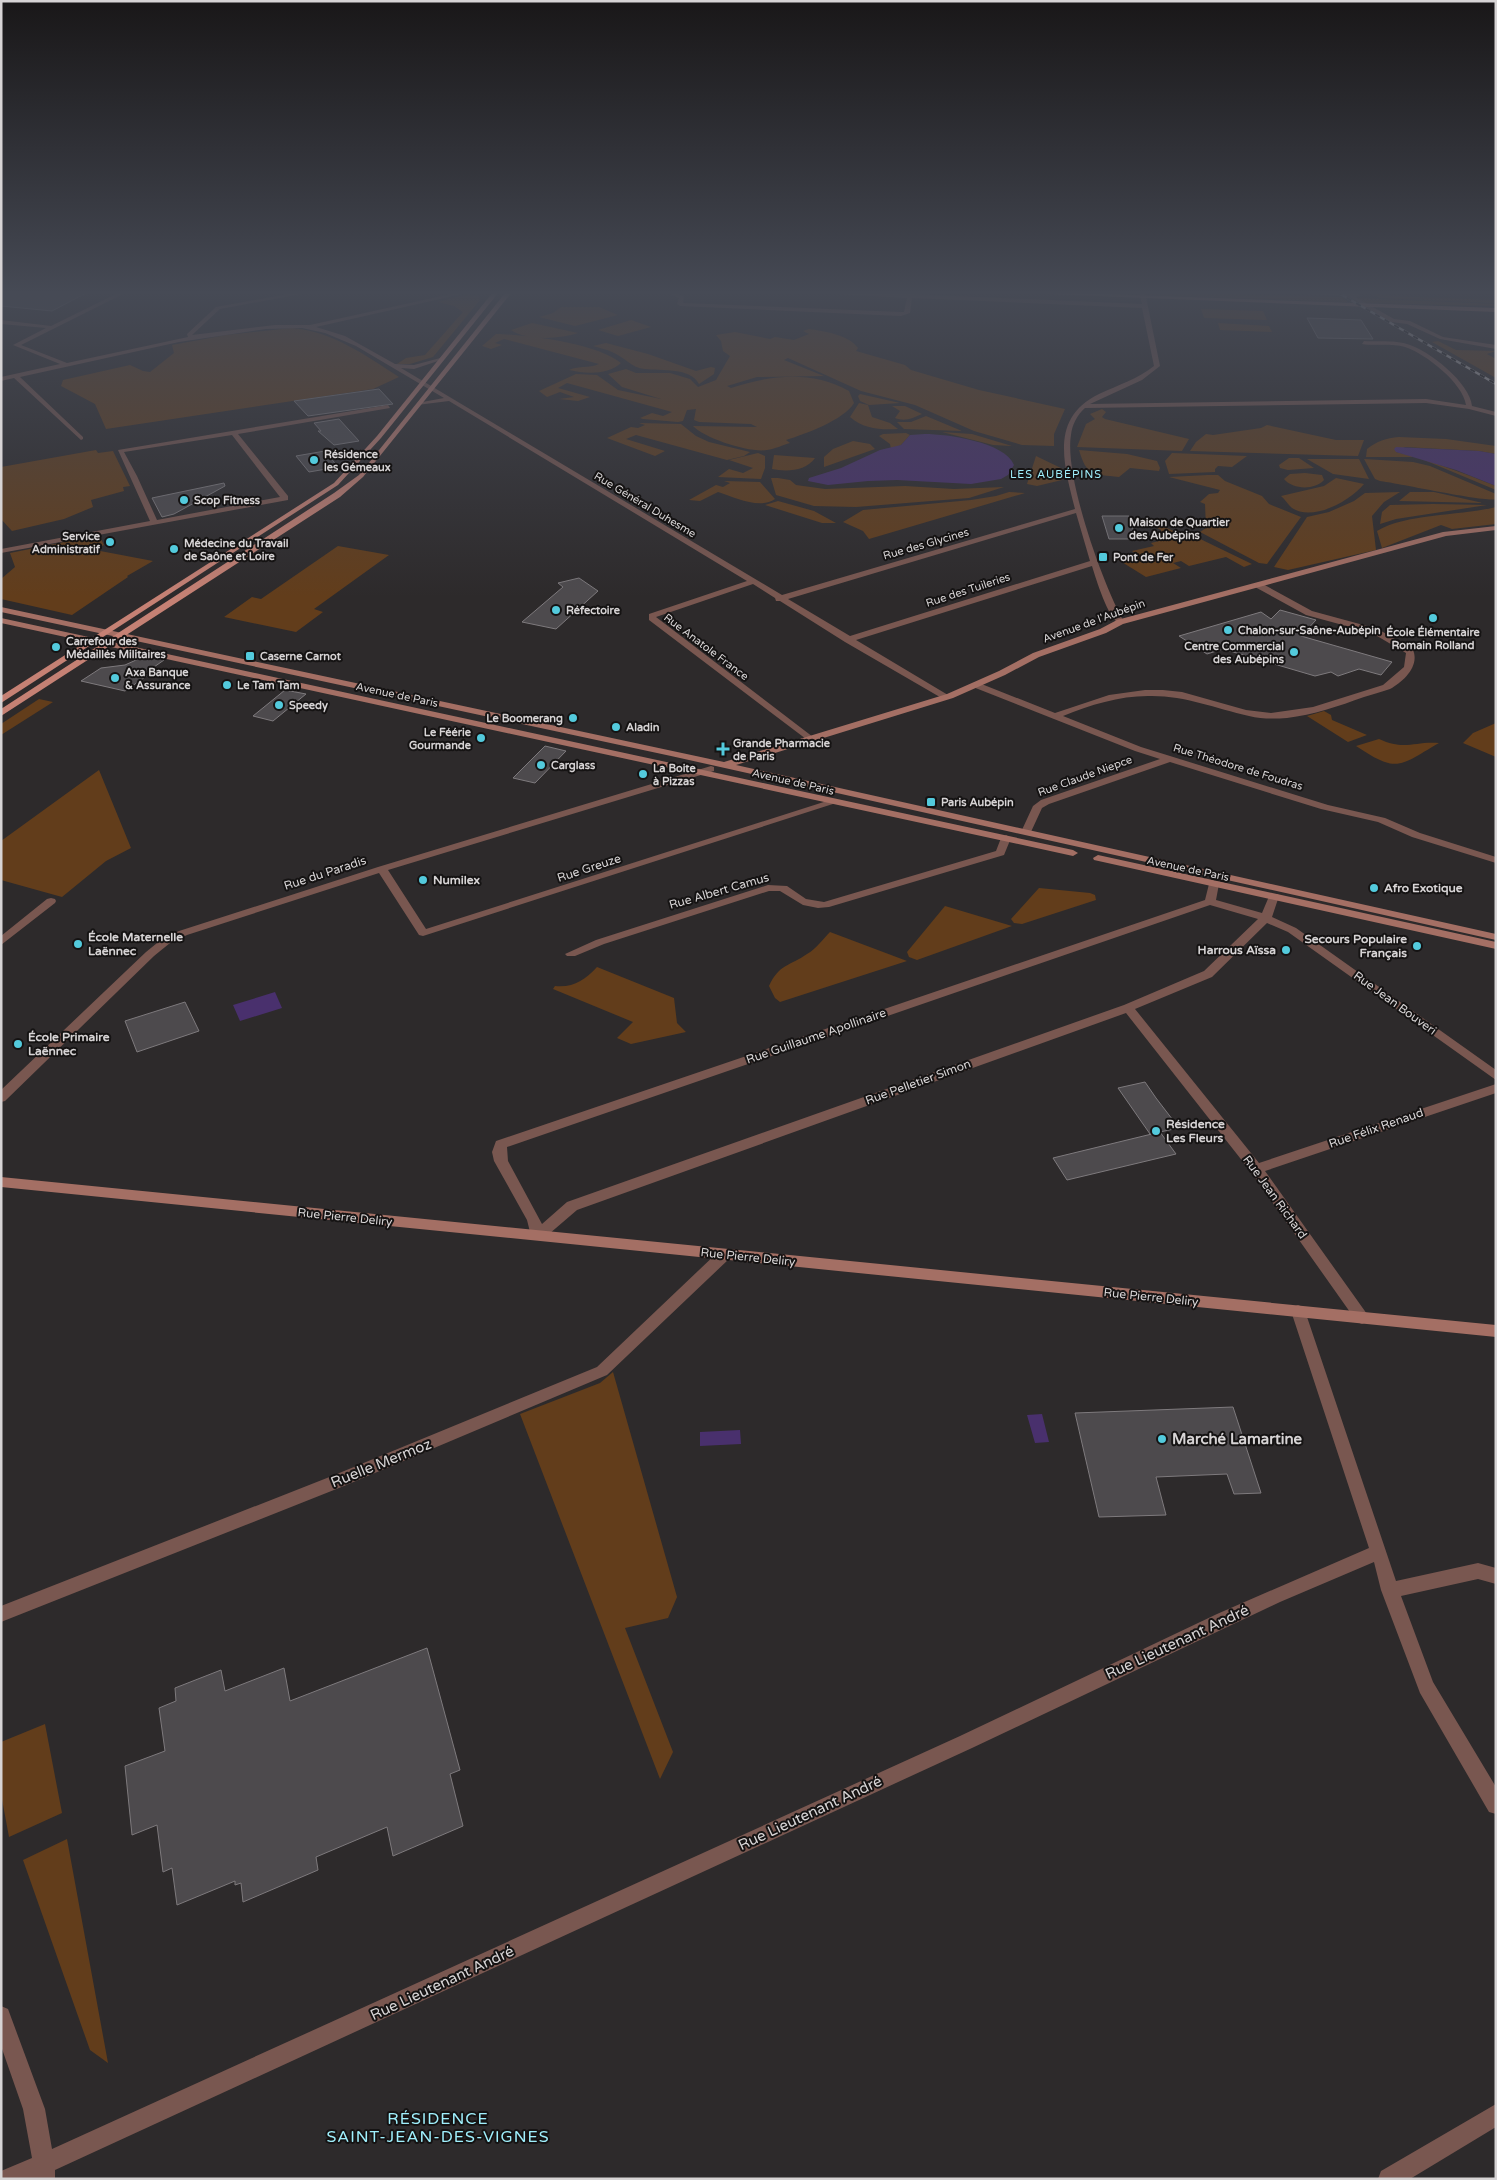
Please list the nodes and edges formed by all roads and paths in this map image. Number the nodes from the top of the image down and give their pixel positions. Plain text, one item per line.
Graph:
1 (34, 394) edge
2 (413, 394) edge
3 (427, 394) edge
4 (440, 394) edge
5 (1108, 394) edge
6 (1465, 394) edge
7 (448, 399) junction
8 (419, 404) junction
9 (1083, 406) junction
10 (388, 407) dead end
11 (1468, 407) junction
12 (1496, 414) edge
13 (233, 432) junction
14 (81, 438) dead end
15 (1079, 510) junction
16 (154, 522) junction
17 (1496, 528) edge
18 (1, 551) edge
19 (1095, 562) junction
20 (752, 582) junction
21 (1258, 585) junction
22 (779, 599) junction
23 (1, 609) edge
24 (1, 620) edge
25 (1120, 622) junction
26 (107, 632) junction
27 (121, 635) junction
28 (94, 640) junction
29 (848, 640) junction
30 (109, 643) junction
31 (976, 685) junction
32 (945, 698) junction
33 (1, 700) edge
34 (1, 713) edge
35 (1056, 716) junction
36 (810, 739) junction
37 (1169, 759) junction
38 (722, 766) junction
39 (707, 770) junction
40 (834, 802) junction
41 (1026, 832) junction
42 (1006, 838) junction
43 (1496, 860) edge
44 (382, 869) junction
45 (1214, 884) junction
46 (1274, 896) junction
47 (51, 901) dead end
48 (1210, 902) junction
49 (1266, 918) junction
50 (1496, 937) edge
51 (1, 942) edge
52 (1496, 946) edge
53 (571, 954) dead end
54 (1128, 1008) junction
55 (1496, 1076) edge
56 (1496, 1088) edge
57 (1, 1098) edge
58 (1256, 1169) junction
59 (1, 1182) edge
60 (537, 1236) junction
61 (724, 1255) junction
62 (1298, 1311) junction
63 (1362, 1318) junction
64 (1496, 1331) edge
65 (1379, 1552) junction
66 (1496, 1576) edge
67 (1390, 1590) junction
68 (1, 1614) edge
69 (1496, 1805) edge
70 (1, 2016) edge
71 (1496, 2115) edge
72 (44, 2171) edge
73 (9, 2179) edge
74 (1389, 2179) edge

1 - 14 street
2 - 26 main road
3 - 8 main road
4 - 7 street, Rue Général Duhesme
5 - 9 street
6 - 11 street
7 - 8 street
7 - 20 street, Rue Général Duhesme
8 - 27 main road
9 - 11 street
9 - 15 street
10 - 13 street
11 - 12 street
13 - 16 street
13 - 16 street
15 - 19 street
15 - 22 street, Rue des Glycines
16 - 18 street
17 - 21 main road, Avenue de l'Aubépin
19 - 25 street
19 - 29 street, Rue des Tuileries
20 - 22 street, Rue Général Duhesme
20 - 36 street, Rue Anatole France
21 - 25 main road, Avenue de l'Aubépin
21 - 35 street
22 - 29 street, Rue Général Duhesme
23 - 26 main road, Avenue de Paris
24 - 28 main road, Avenue de Paris
25 - 31 main road, Avenue de l'Aubépin
26 - 27 main road, Avenue de Paris
26 - 28 main road
27 - 30 main road
27 - 38 main road, Avenue de Paris
28 - 30 main road, Avenue de Paris
28 - 33 main road
29 - 32 street, Rue Général Duhesme
30 - 34 main road
30 - 39 main road, Avenue de Paris
31 - 32 main road, Avenue de l'Aubépin
31 - 35 street, Rue Théodore de Foudras
32 - 36 main road, Avenue de l'Aubépin
35 - 37 street, Rue Théodore de Foudras
36 - 38 main road, Avenue de l'Aubépin
37 - 41 street, Rue Claude Niepce
37 - 43 street, Rue Théodore de Foudras
38 - 39 main road, Avenue de l'Aubépin
38 - 41 main road, Avenue de Paris
39 - 40 main road, Avenue de Paris
39 - 44 street, Rue du Paradis
40 - 42 main road, Avenue de Paris
40 - 44 street, Rue Greuze
41 - 50 main road, Avenue de Paris
42 - 45 main road, Avenue de Paris
42 - 53 street, Rue Albert Camus
44 - 57 street, Rue du Paradis
45 - 46 main road, Avenue de Paris
45 - 48 street
46 - 49 street, Rue Pelletier Simon
46 - 52 main road, Avenue de Paris
47 - 51 street
48 - 49 street, Rue Jean Bouveri
48 - 60 street, Rue Guillaume Apollinaire
49 - 54 street, Rue Pelletier Simon
49 - 55 street, Rue Jean Bouveri
54 - 58 street, Rue Jean Richard
54 - 60 street, Rue Pelletier Simon
56 - 58 street, Rue Félix Renaud
58 - 63 street, Rue Jean Richard
59 - 60 main road, Rue Pierre Deliry
60 - 61 main road, Rue Pierre Deliry
61 - 62 main road, Rue Pierre Deliry
61 - 68 street, Ruelle Mermoz
62 - 63 main road, Rue Pierre Deliry
62 - 65 street
63 - 64 main road, Rue Pierre Deliry
65 - 67 street
65 - 72 street, Rue Lieutenant André
66 - 67 street
67 - 69 street
70 - 72 street
71 - 74 street
72 - 73 street, Rue Lieutenant André

